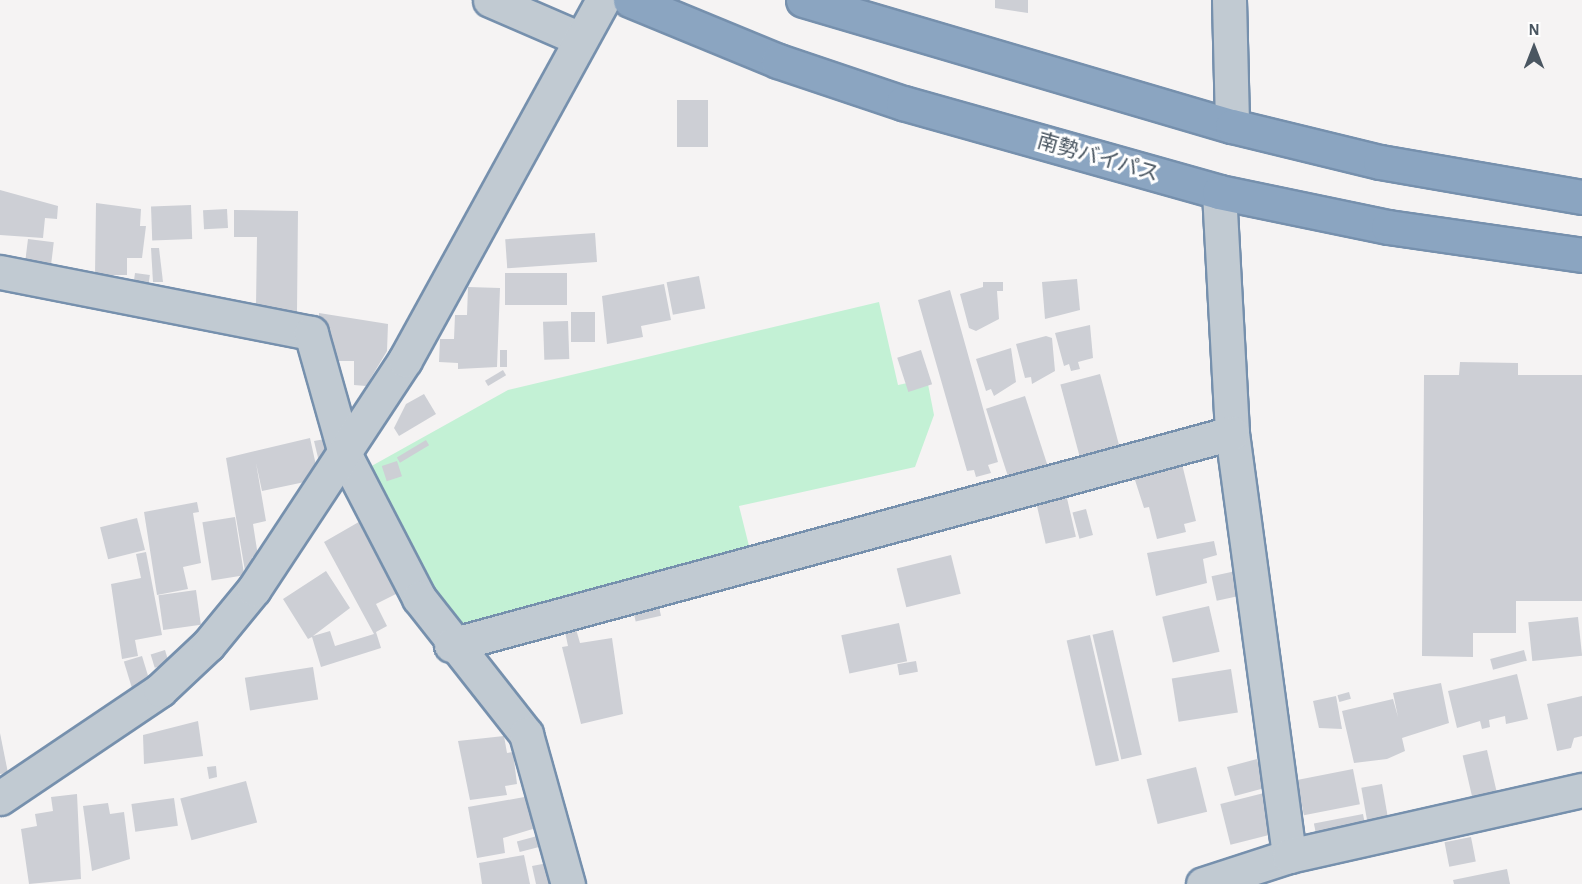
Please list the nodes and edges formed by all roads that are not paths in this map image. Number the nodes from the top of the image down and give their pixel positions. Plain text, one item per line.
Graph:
1 (490, 0) edge
2 (603, 0) edge
3 (630, 0) edge
4 (803, 0) edge
5 (1229, 0) edge
6 (580, 39) junction
7 (1232, 126) junction
8 (1219, 192) junction
9 (1582, 197) edge
10 (1582, 255) edge
11 (0, 272) edge
12 (1232, 433) junction
13 (346, 457) junction
14 (451, 645) junction
15 (1582, 790) edge
16 (0, 798) edge
17 (1289, 856) junction
18 (568, 884) edge
19 (1203, 884) edge

1 - 6 street
2 - 6 street
3 - 8 highway, 南勢バイパス
4 - 7 highway
5 - 7 street
6 - 13 street
7 - 9 highway
8 - 10 highway, 南勢バイパス
8 - 12 street
11 - 13 street
12 - 14 street
12 - 17 street
13 - 14 street
13 - 16 street
14 - 18 street
15 - 17 street
17 - 19 street

